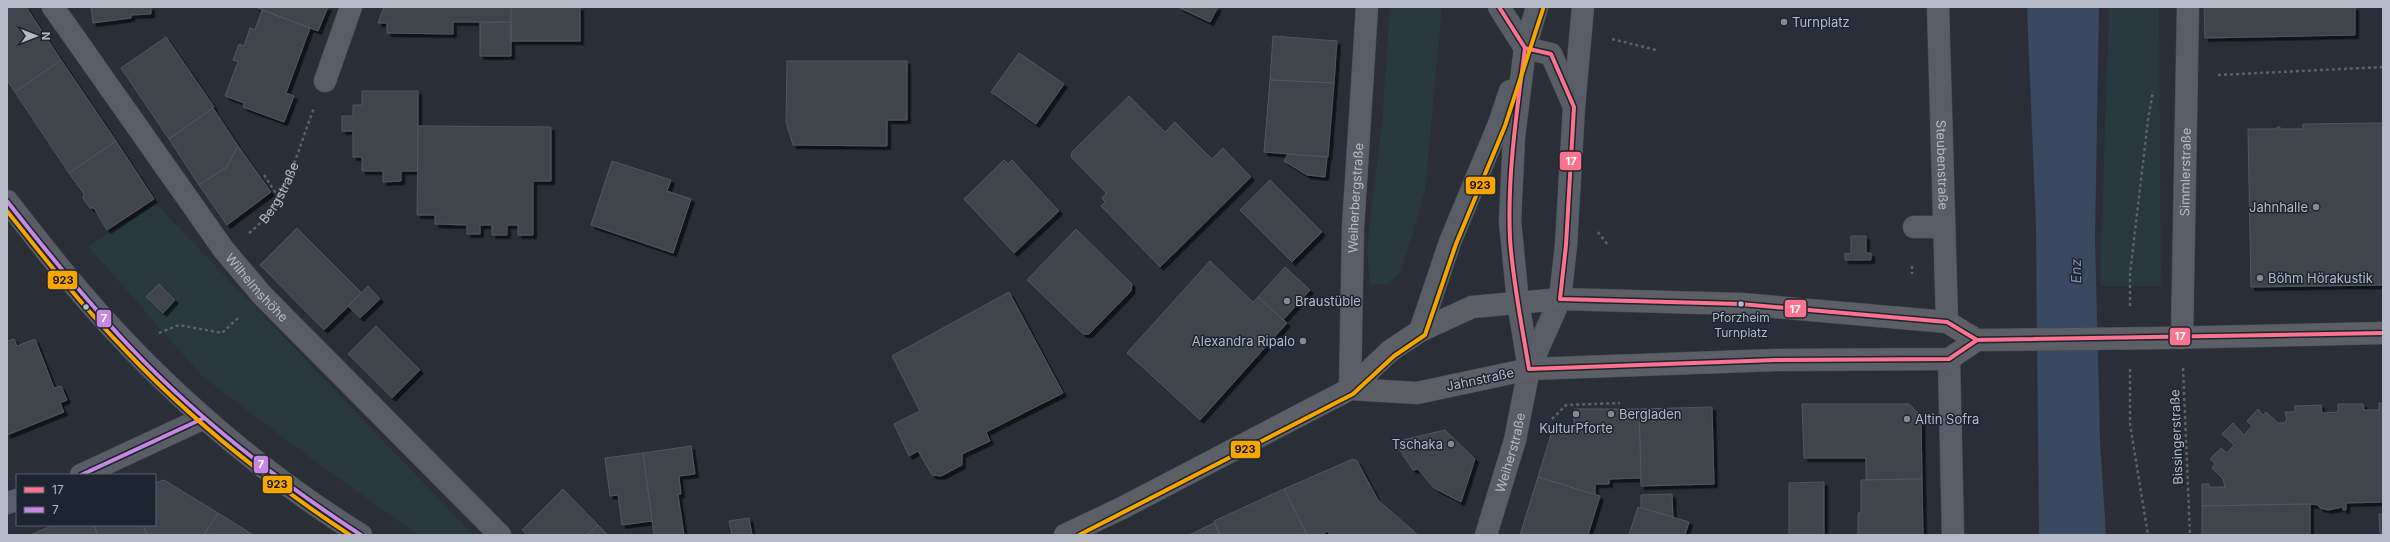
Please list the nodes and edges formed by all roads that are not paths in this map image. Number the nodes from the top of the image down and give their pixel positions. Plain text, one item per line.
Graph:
1 (53, 7) edge
2 (351, 7) edge
3 (1367, 7) edge
4 (1499, 7) edge
5 (1537, 7) edge
6 (1583, 7) edge
7 (1938, 7) edge
8 (2188, 7) edge
9 (1524, 48) junction
10 (325, 81) dead end
11 (1574, 107) junction
12 (7, 201) edge
13 (1914, 227) dead end
14 (1944, 227) junction
15 (1560, 299) junction
16 (1518, 302) junction
17 (1947, 322) junction
18 (1420, 331) junction
19 (2383, 333) edge
20 (2172, 338) junction
21 (1977, 340) junction
22 (1949, 359) junction
23 (1529, 369) junction
24 (1350, 389) junction
25 (204, 418) junction
26 (85, 474) edge
27 (361, 535) edge
28 (500, 535) edge
29 (1065, 535) edge
30 (1486, 535) edge
31 (1953, 535) edge

1 - 28 street, Wilhelmshöhe
2 - 10 street
3 - 24 street, Weiherbergstraße
4 - 9 street
5 - 9 street
6 - 11 street
7 - 14 street, Steubenstraße
8 - 20 street, Simmlerstraße
9 - 11 street
9 - 16 street
9 - 18 street
11 - 15 street
12 - 25 street
13 - 14 street
14 - 17 street, Steubenstraße
15 - 16 main road
15 - 17 main road
15 - 23 street
16 - 18 main road
16 - 23 street
17 - 21 main road
18 - 24 main road
19 - 20 main road
20 - 21 main road, bridge
21 - 22 main road
22 - 23 main road, Jahnstraße
22 - 31 street
23 - 24 main road, Jahnstraße
23 - 30 street, Weiherstraße
24 - 29 main road
25 - 26 street
25 - 27 street

